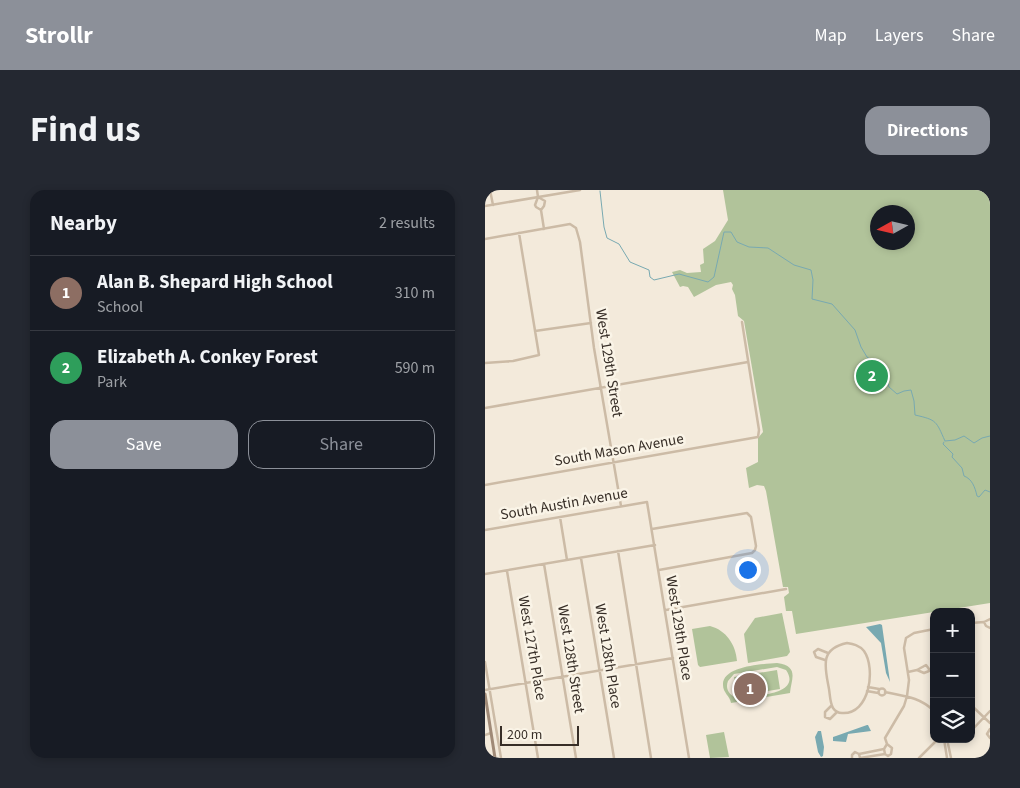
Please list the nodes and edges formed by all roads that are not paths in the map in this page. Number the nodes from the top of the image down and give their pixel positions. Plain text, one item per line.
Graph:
1 (490, 190) edge
2 (537, 190) edge
3 (580, 190) edge
4 (573, 191) edge
5 (539, 197) junction
6 (493, 205) junction
7 (485, 206) edge
8 (541, 210) junction
9 (544, 228) junction
10 (519, 233) junction
11 (485, 239) edge
12 (742, 322) dead end
13 (591, 323) junction
14 (535, 332) junction
15 (748, 362) junction
16 (485, 363) edge
17 (601, 387) junction
18 (485, 408) edge
19 (613, 462) junction
20 (485, 484) edge
21 (647, 502) joint
22 (621, 506) junction
23 (560, 517) junction
24 (652, 529) junction
25 (485, 530) edge
26 (655, 545) junction
27 (618, 551) junction
28 (581, 558) junction
29 (567, 560) junction
30 (544, 564) junction
31 (659, 570) junction
32 (507, 571) junction
33 (485, 574) edge
34 (786, 589) dead end
35 (666, 610) junction
36 (990, 619) edge
37 (984, 622) junction
38 (975, 623) edge
39 (990, 628) edge
40 (930, 630) edge
41 (828, 653) junction
42 (673, 658) junction
43 (825, 660) junction
44 (485, 662) edge
45 (636, 664) junction
46 (917, 670) dead end
47 (599, 671) junction
48 (908, 672) junction
49 (563, 677) junction
50 (527, 683) junction
51 (867, 689) junction
52 (485, 690) edge
53 (489, 690) junction
54 (485, 694) edge
55 (907, 696) junction
56 (831, 706) junction
57 (930, 708) edge
58 (975, 709) edge
59 (990, 711) edge
60 (837, 712) junction
61 (984, 718) junction
62 (990, 723) edge
63 (975, 726) edge
64 (990, 729) edge
65 (491, 733) junction
66 (485, 735) edge
67 (990, 738) edge
68 (934, 743) edge
69 (945, 743) edge
70 (946, 743) edge
71 (887, 744) junction
72 (884, 749) junction
73 (859, 754) junction
74 (885, 754) junction
75 (889, 757) edge
76 (495, 758) edge
77 (501, 758) edge
78 (538, 758) edge
79 (576, 758) edge
80 (614, 758) edge
81 (651, 758) edge
82 (689, 758) edge
83 (852, 758) edge
84 (860, 758) edge
85 (919, 758) edge
86 (947, 758) edge
87 (951, 758) edge

1 - 6 street
2 - 5 street
3 - 4 street
4 - 5 street
5 - 6 street
5 - 8 street
5 - 8 street
6 - 7 street
8 - 9 street
9 - 10 street
9 - 13 street, West 129th Street
10 - 11 street
10 - 14 street
12 - 15 street
13 - 14 street
13 - 17 street, West 129th Street
14 - 16 street
15 - 17 street
15 - 19 street, South Mason Avenue
17 - 18 street
17 - 19 street, West 129th Street
19 - 20 street, South Mason Avenue
19 - 22 street, West 129th Street
21 - 22 street, South Austin Avenue
21 - 24 street, West 129th Place
22 - 23 street, South Austin Avenue
23 - 25 street, South Austin Avenue
23 - 29 street
24 - 26 street, West 129th Place
24 - 31 street
26 - 27 street
26 - 31 street, West 129th Place
27 - 28 street
27 - 45 street
28 - 29 street
28 - 47 street, West 128th Place
29 - 30 street
30 - 32 street
30 - 49 street, West 128th Street
31 - 35 street, West 129th Place
32 - 33 street
32 - 50 street, West 127th Place
34 - 35 street
35 - 42 street, West 129th Place
36 - 37 street
37 - 38 street
37 - 39 street
40 - 48 street
41 - 43 street
41 - 43 street
41 - 51 street
42 - 45 street
42 - 82 street, West 129th Place
43 - 56 street
44 - 53 street
45 - 47 street
45 - 81 street
46 - 48 street
47 - 49 street
47 - 80 street, West 128th Place
48 - 55 street
49 - 50 street
49 - 79 street, West 128th Street
50 - 53 street
50 - 78 street, West 127th Place
51 - 55 street
51 - 60 street
52 - 53 street
53 - 77 street
54 - 65 main road
55 - 57 street
55 - 71 street
56 - 60 street
56 - 60 street
58 - 61 street
59 - 61 street
61 - 62 street
61 - 63 street
64 - 67 street
65 - 66 street
65 - 76 main road
68 - 85 street
69 - 86 street
70 - 87 street
71 - 72 street
71 - 75 street
72 - 73 street
72 - 74 street
73 - 83 street
73 - 84 street
74 - 75 street
74 - 84 street

